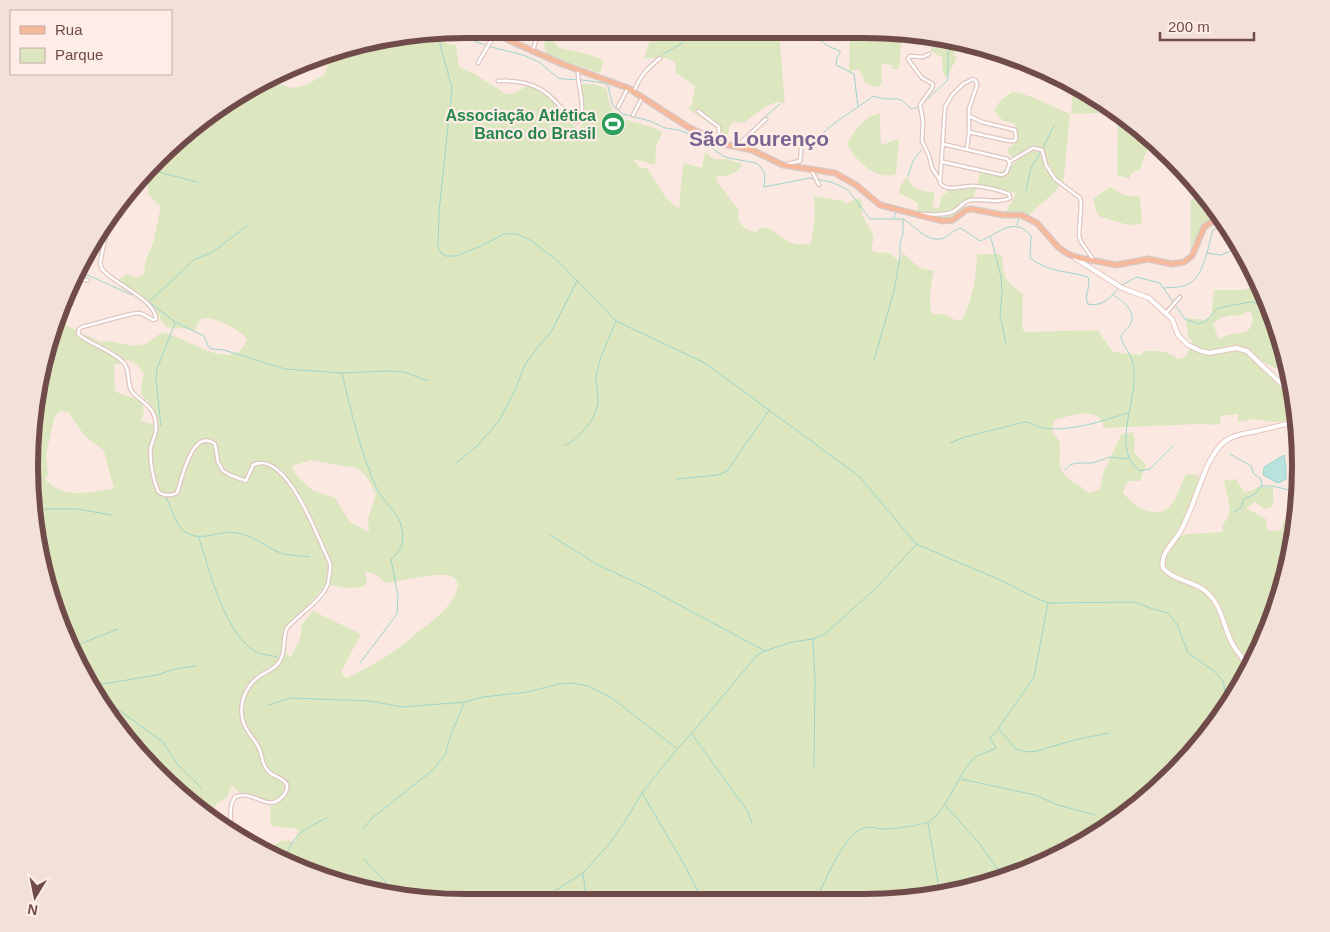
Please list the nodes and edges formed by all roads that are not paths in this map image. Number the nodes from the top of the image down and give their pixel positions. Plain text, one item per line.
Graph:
1 (491, 38) edge
2 (504, 38) edge
3 (537, 38) edge
4 (533, 52) junction
5 (929, 54) dead end
6 (660, 58) dead end
7 (478, 63) dead end
8 (578, 70) junction
9 (498, 81) dead end
10 (628, 88) junction
11 (634, 92) junction
12 (643, 97) junction
13 (618, 107) dead end
14 (698, 111) dead end
15 (633, 115) dead end
16 (969, 116) junction
17 (766, 119) dead end
18 (969, 132) junction
19 (802, 138) dead end
20 (717, 141) junction
21 (943, 144) junction
22 (735, 148) junction
23 (967, 149) junction
24 (942, 162) junction
25 (1009, 162) junction
26 (783, 165) junction
27 (811, 169) junction
28 (940, 180) junction
29 (818, 183) dead end
30 (917, 214) junction
31 (1214, 220) edge
32 (106, 234) edge
33 (1074, 257) junction
34 (1094, 262) junction
35 (80, 280) edge
36 (88, 280) dead end
37 (1180, 297) dead end
38 (1165, 314) junction
39 (1285, 387) edge
40 (1290, 424) edge
41 (1245, 661) edge
42 (231, 824) edge

1 - 7 street
2 - 4 main road
3 - 4 street
4 - 8 main road
5 - 28 street
6 - 11 street
8 - 9 street
8 - 10 main road
10 - 11 main road
10 - 13 street
11 - 12 main road
12 - 15 street
12 - 20 main road
14 - 20 street
16 - 18 street
16 - 18 street
16 - 21 street
17 - 22 street
18 - 23 street
19 - 26 street
20 - 22 main road
21 - 23 street
21 - 24 street
22 - 26 main road
23 - 25 street
24 - 25 street
24 - 28 street
25 - 34 street
26 - 27 main road
27 - 29 street
27 - 30 main road
28 - 30 street
30 - 33 main road
31 - 34 main road
32 - 42 street
33 - 34 main road
33 - 38 street
35 - 36 street
37 - 38 street
38 - 39 street
40 - 41 street

